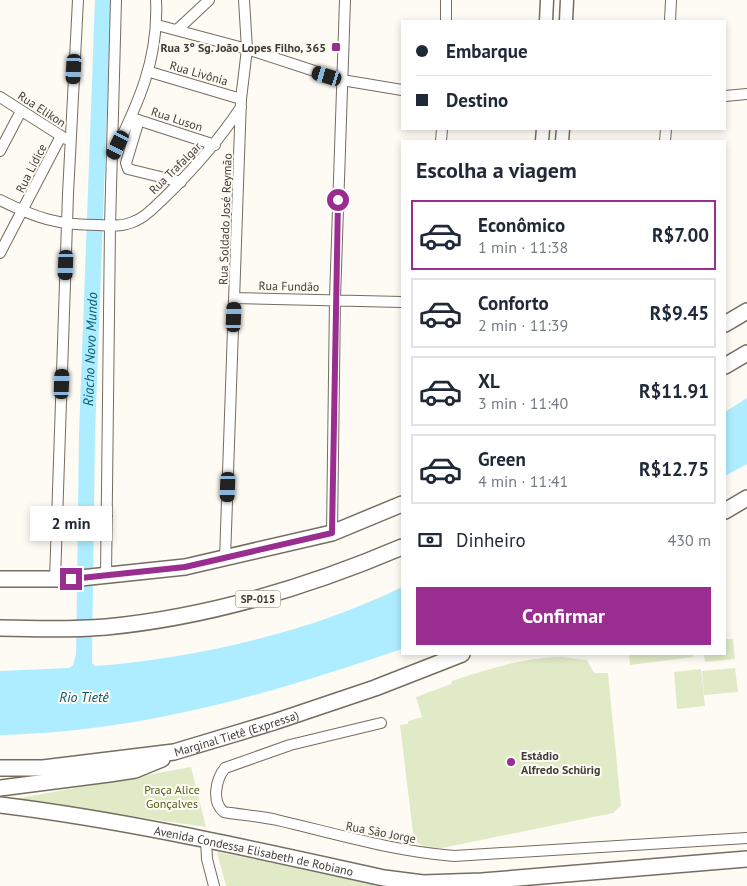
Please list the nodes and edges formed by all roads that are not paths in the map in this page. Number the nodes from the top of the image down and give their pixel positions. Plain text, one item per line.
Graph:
1 (78, 0) edge
2 (116, 0) edge
3 (156, 0) edge
4 (209, 0) edge
5 (244, 0) edge
6 (345, 0) edge
7 (446, 0) edge
8 (547, 0) edge
9 (567, 0) edge
10 (671, 0) edge
11 (446, 20) edge
12 (546, 20) edge
13 (566, 20) edge
14 (670, 20) edge
15 (158, 25) junction
16 (177, 30) junction
17 (247, 50) junction
18 (150, 72) junction
19 (342, 80) junction
20 (401, 90) edge
21 (747, 94) edge
22 (726, 96) edge
23 (0, 97) edge
24 (241, 102) junction
25 (21, 110) junction
26 (135, 119) junction
27 (61, 136) junction
28 (71, 143) junction
29 (215, 145) junction
30 (0, 151) edge
31 (111, 158) junction
32 (181, 182) junction
33 (0, 200) edge
34 (23, 211) junction
35 (68, 225) junction
36 (106, 226) junction
37 (0, 254) edge
38 (234, 298) junction
39 (335, 299) junction
40 (401, 302) edge
41 (747, 311) edge
42 (726, 323) edge
43 (747, 353) edge
44 (726, 365) edge
45 (747, 498) edge
46 (401, 504) edge
47 (726, 510) edge
48 (58, 516) junction
49 (107, 516) junction
50 (332, 533) junction
51 (401, 547) edge
52 (225, 559) junction
53 (101, 577) junction
54 (0, 579) edge
55 (55, 580) junction
56 (0, 628) edge
57 (459, 655) edge
58 (381, 723) dead end
59 (174, 752) junction
60 (0, 768) edge
61 (0, 788) edge
62 (0, 805) edge
63 (747, 838) edge
64 (206, 839) junction
65 (747, 859) edge
66 (214, 886) edge

1 - 28 street
2 - 31 street
3 - 15 street
4 - 16 street
5 - 17 street, Rua Soldado José Reymão
6 - 19 street
7 - 11 street
8 - 12 main road
9 - 13 main road
10 - 14 street
15 - 16 street
15 - 18 street
16 - 17 street
17 - 19 street
17 - 24 street, Rua Soldado José Reymão
18 - 24 street, Rua Livônia
18 - 26 street
19 - 20 street
19 - 39 street
21 - 22 street
23 - 25 street, Rua Elikon
24 - 29 street, Rua Trafalgar
24 - 38 street, Rua Soldado José Reymão
25 - 27 street, Rua Elikon
25 - 30 street
26 - 29 street, Rua Luson
26 - 31 street
26 - 32 street
27 - 28 street, Rua Elikon
27 - 34 street, Rua Lídice
28 - 35 street
29 - 32 street, Rua Trafalgar
31 - 36 street
32 - 36 street, Rua Trafalgar
33 - 34 street, Rua Trafalgar
34 - 35 street, Rua Trafalgar
34 - 37 street, Rua Lídice
35 - 36 street, Rua Trafalgar
35 - 48 street
36 - 49 street
38 - 39 street, Rua Fundão
38 - 52 street, Rua Soldado José Reymão
39 - 40 street, Rua Fundão
39 - 50 street
41 - 42 highway
43 - 44 highway
45 - 47 highway
46 - 50 highway
48 - 49 street
48 - 55 street
49 - 53 street
50 - 52 highway
51 - 56 highway, SP-015
52 - 53 highway
53 - 55 highway
54 - 55 highway
57 - 59 highway, Marginal Tietê (Expressa)
58 - 63 street, Rua São Jorge
59 - 60 highway, Marginal Tietê (Expressa)
59 - 61 highway
62 - 64 highway, Avenida Condessa Elisabeth de Robiano
64 - 65 highway, Avenida Condessa Elisabeth de Robiano
64 - 66 street

